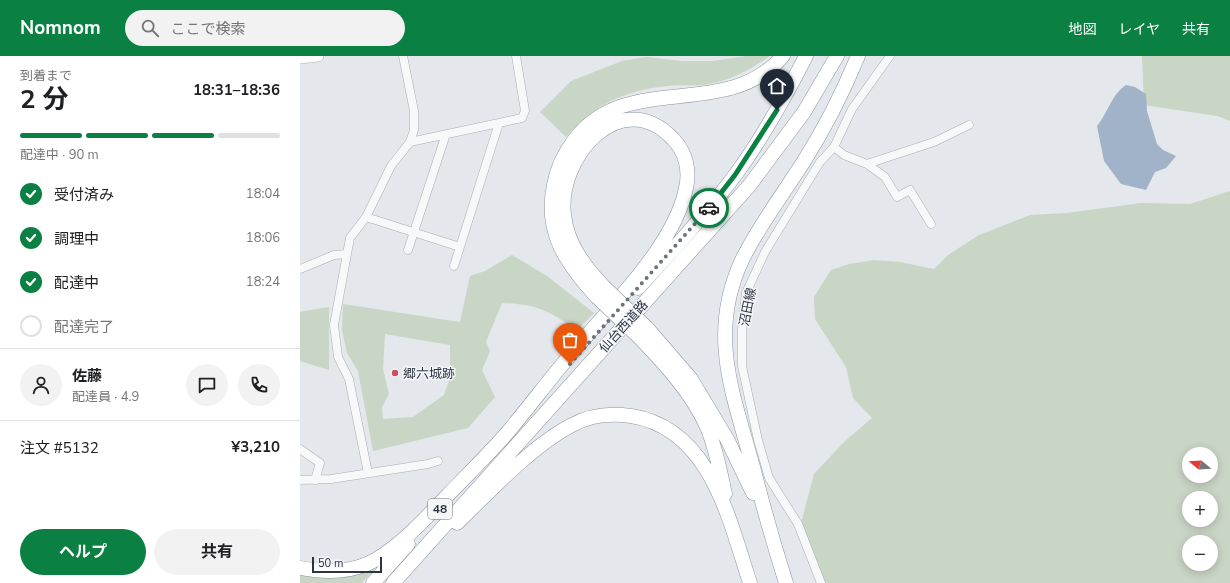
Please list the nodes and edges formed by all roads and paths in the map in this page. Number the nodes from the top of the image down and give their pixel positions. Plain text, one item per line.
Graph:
1 (318, 56) edge
2 (403, 56) edge
3 (516, 56) edge
4 (783, 56) edge
5 (806, 56) edge
6 (838, 56) edge
7 (858, 56) edge
8 (890, 56) edge
9 (300, 58) edge
10 (499, 123) junction
11 (969, 125) dead end
12 (446, 134) junction
13 (410, 142) junction
14 (834, 147) junction
15 (868, 164) junction
16 (366, 217) junction
17 (931, 224) dead end
18 (414, 232) junction
19 (460, 247) junction
20 (408, 250) dead end
21 (347, 254) junction
22 (454, 266) dead end
23 (300, 269) edge
24 (600, 291) junction
25 (643, 332) junction
26 (506, 434) junction
27 (300, 449) edge
28 (438, 461) dead end
29 (368, 473) junction
30 (300, 480) edge
31 (315, 480) junction
32 (768, 524) junction
33 (734, 534) junction
34 (300, 568) edge
35 (373, 583) edge
36 (392, 583) edge
37 (398, 583) edge
38 (750, 583) edge
39 (786, 583) edge
40 (821, 583) edge

1 - 9 street
2 - 13 street
3 - 10 street
4 - 24 highway
5 - 26 highway, 仙台西道路 / 48
6 - 36 highway, 仙台西道路 / 48
7 - 32 highway
8 - 14 street, 沼田線
10 - 12 street
10 - 19 street
11 - 15 street
12 - 13 street
12 - 18 street
13 - 16 street
14 - 15 street
14 - 40 street, 沼田線
15 - 17 street
16 - 18 street
16 - 21 street
18 - 19 street
18 - 20 street
19 - 22 street
21 - 23 street
21 - 29 street
24 - 25 highway, bridge
24 - 26 highway
25 - 32 highway
25 - 33 highway
26 - 34 highway
26 - 35 highway, 仙台西道路 / 48
27 - 31 street
28 - 29 street
29 - 31 street
30 - 31 street
32 - 39 highway
33 - 37 highway
33 - 38 highway

